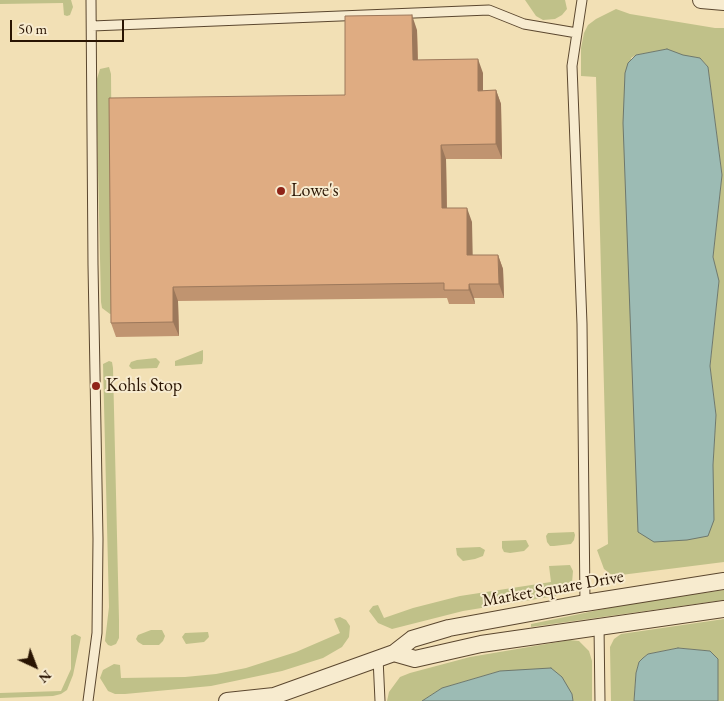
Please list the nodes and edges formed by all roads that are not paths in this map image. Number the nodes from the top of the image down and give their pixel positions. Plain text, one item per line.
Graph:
1 (91, 0) edge
2 (582, 0) edge
3 (701, 0) edge
4 (724, 2) edge
5 (92, 26) junction
6 (577, 33) junction
7 (724, 581) edge
8 (585, 602) junction
9 (724, 609) edge
10 (599, 626) junction
11 (394, 653) junction
12 (378, 658) junction
13 (88, 701) edge
14 (227, 701) edge
15 (380, 701) edge
16 (600, 701) edge

1 - 5 lane
2 - 6 lane
3 - 4 street
5 - 6 lane
5 - 13 lane
6 - 8 lane
7 - 8 street, Market Square Drive
8 - 11 street, Market Square Drive
9 - 10 street, Market Square Drive
10 - 11 street, Market Square Drive
10 - 16 lane
11 - 12 street, Market Square Drive
12 - 14 street, Market Square Drive
12 - 15 lane

